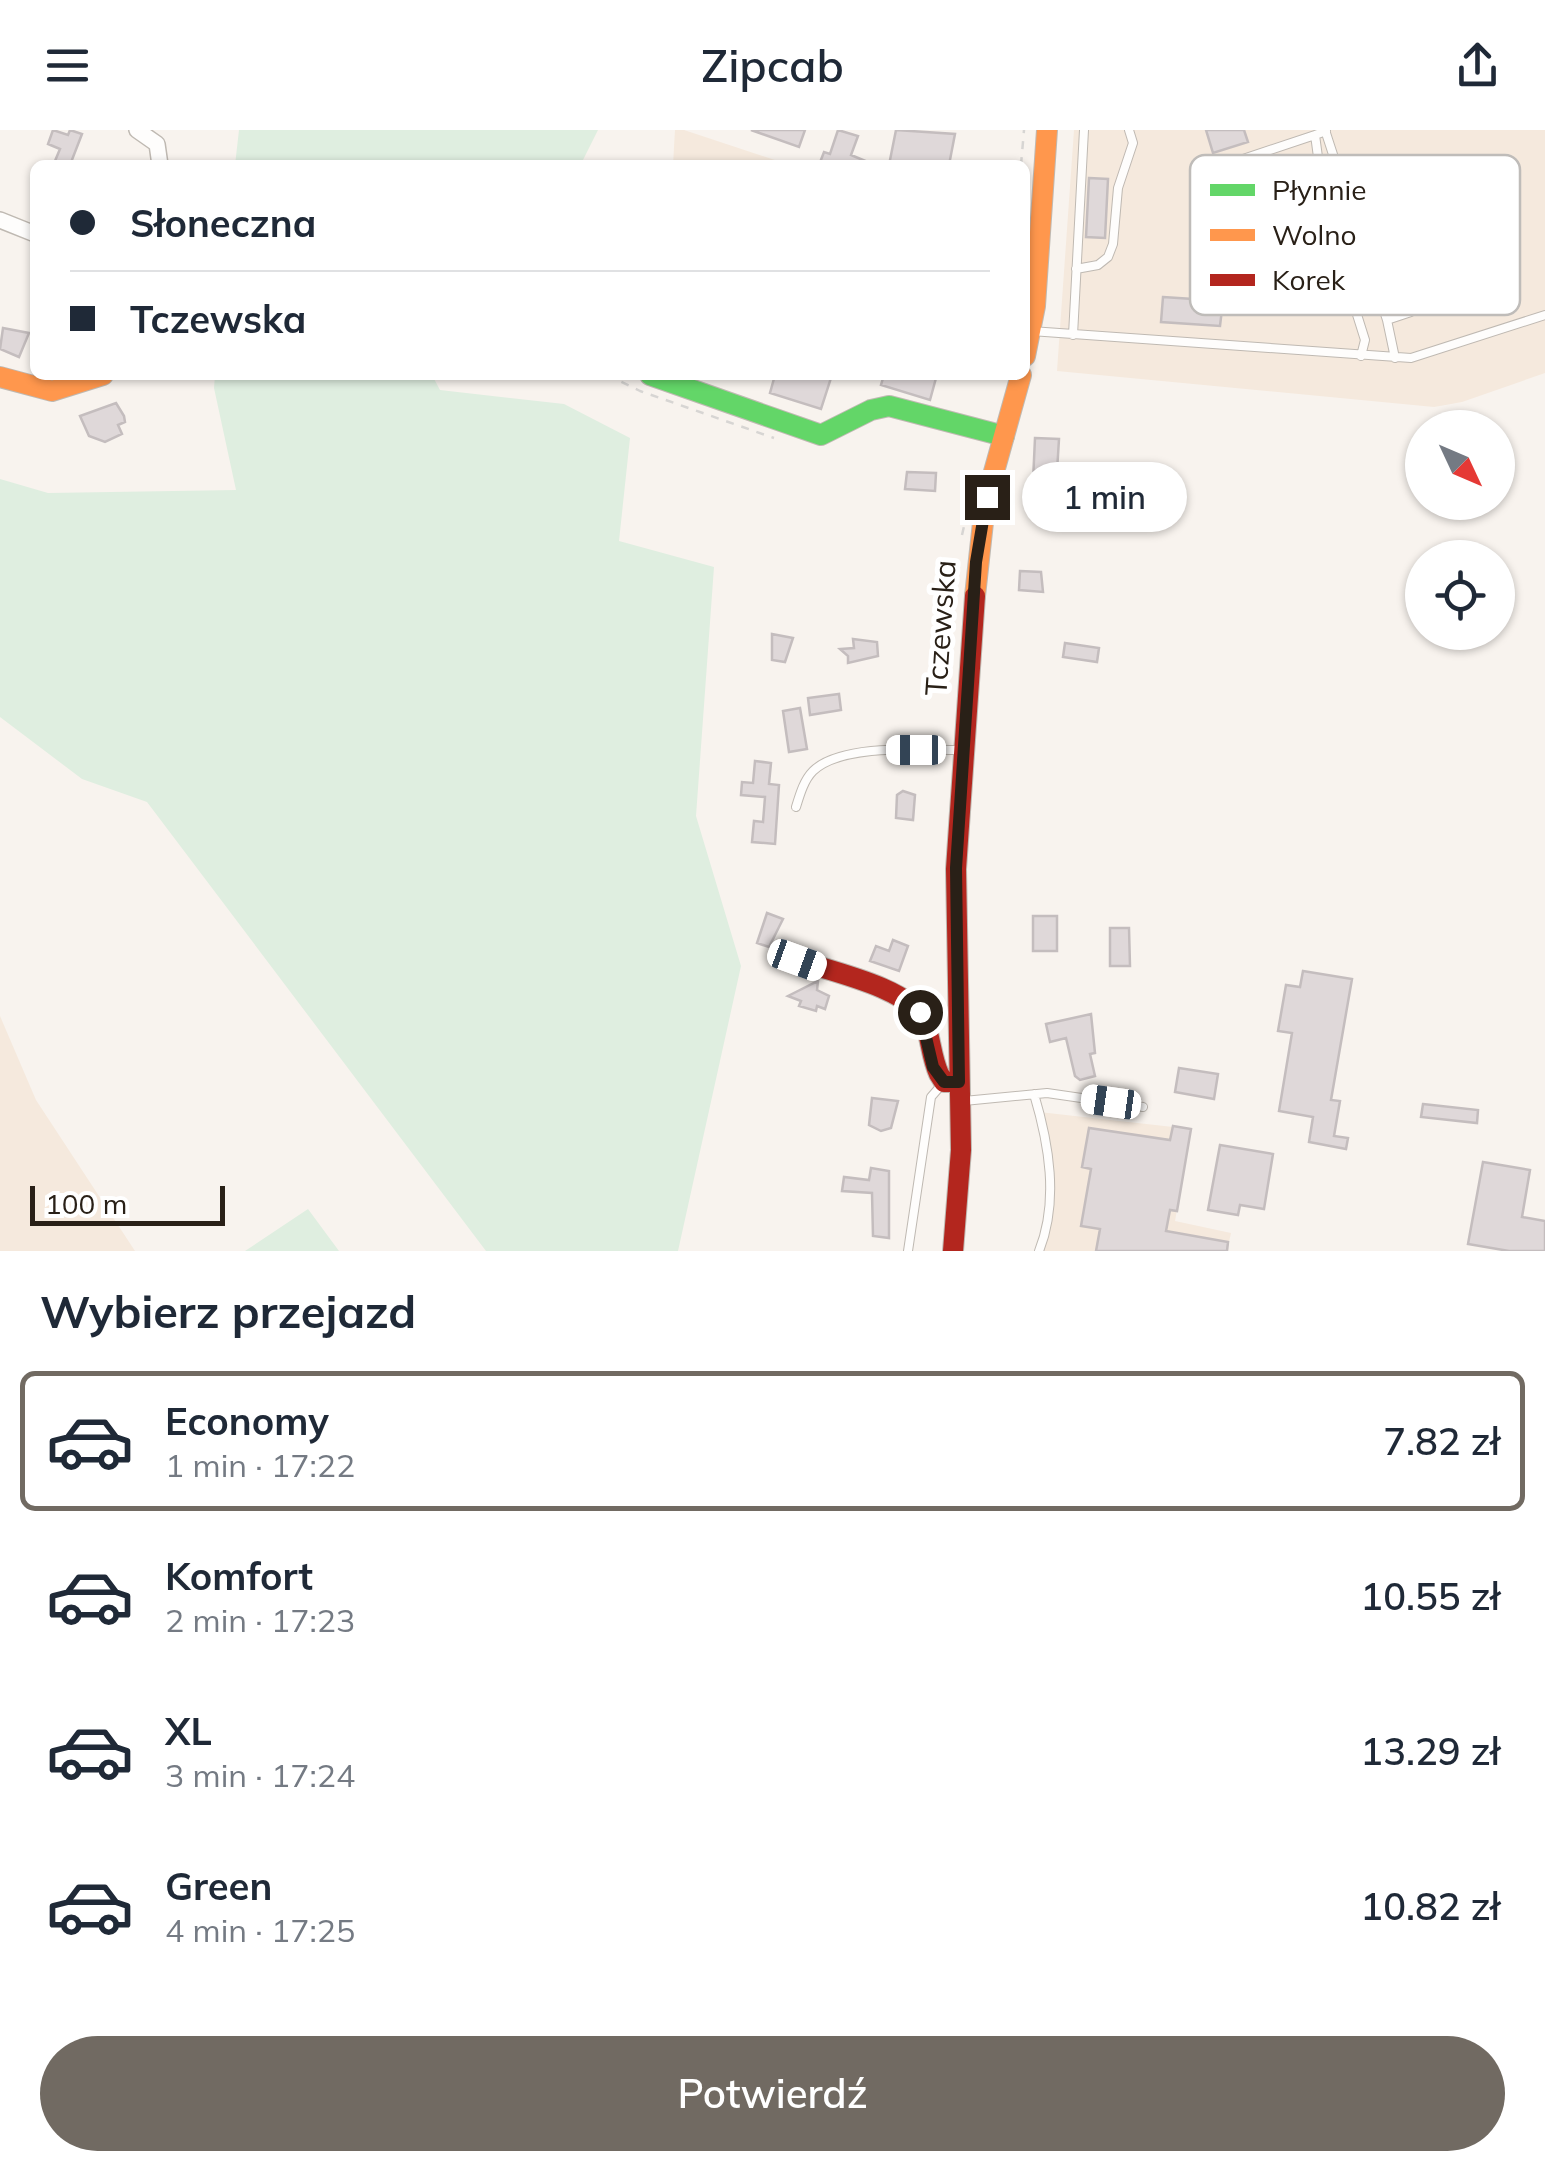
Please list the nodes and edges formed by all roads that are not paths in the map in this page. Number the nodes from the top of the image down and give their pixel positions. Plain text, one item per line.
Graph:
1 (137, 130) edge
2 (1047, 130) edge
3 (1084, 130) edge
4 (1129, 130) edge
5 (1326, 131) edge
6 (1315, 135) junction
7 (1255, 155) edge
8 (1318, 155) edge
9 (1334, 155) edge
10 (159, 160) edge
11 (0, 220) edge
12 (30, 232) edge
13 (1076, 269) junction
14 (1357, 315) edge
15 (1386, 315) edge
16 (1402, 315) edge
17 (1545, 315) edge
18 (1388, 320) junction
19 (1169, 330) dead end
20 (1030, 332) joint
21 (1202, 332) dead end
22 (1073, 336) junction
23 (1168, 343) junction
24 (1202, 344) junction
25 (1361, 356) junction
26 (1395, 358) junction
27 (0, 377) edge
28 (93, 380) edge
29 (664, 380) edge
30 (1019, 380) edge
31 (1004, 436) junction
32 (962, 750) junction
33 (796, 807) dead end
34 (797, 960) dead end
35 (954, 1089) junction
36 (1034, 1094) junction
37 (1143, 1107) dead end
38 (908, 1251) edge
39 (953, 1251) edge
40 (1039, 1251) edge

1 - 10 street
2 - 20 street
3 - 13 lane
4 - 13 lane
5 - 6 lane
5 - 9 lane
6 - 7 lane
6 - 8 lane
11 - 12 street
13 - 22 lane
14 - 25 lane
15 - 18 lane
16 - 18 lane
17 - 26 lane
18 - 26 lane
19 - 23 lane
20 - 22 lane
21 - 24 lane
22 - 23 lane
23 - 24 lane
24 - 25 lane
25 - 26 lane
27 - 28 street
29 - 31 street
30 - 31 street, Tczewska
31 - 32 street, Tczewska
32 - 33 lane
32 - 35 street, Tczewska
34 - 35 street
35 - 36 lane
35 - 38 lane
35 - 39 street, Tczewska
36 - 37 lane
36 - 40 lane

